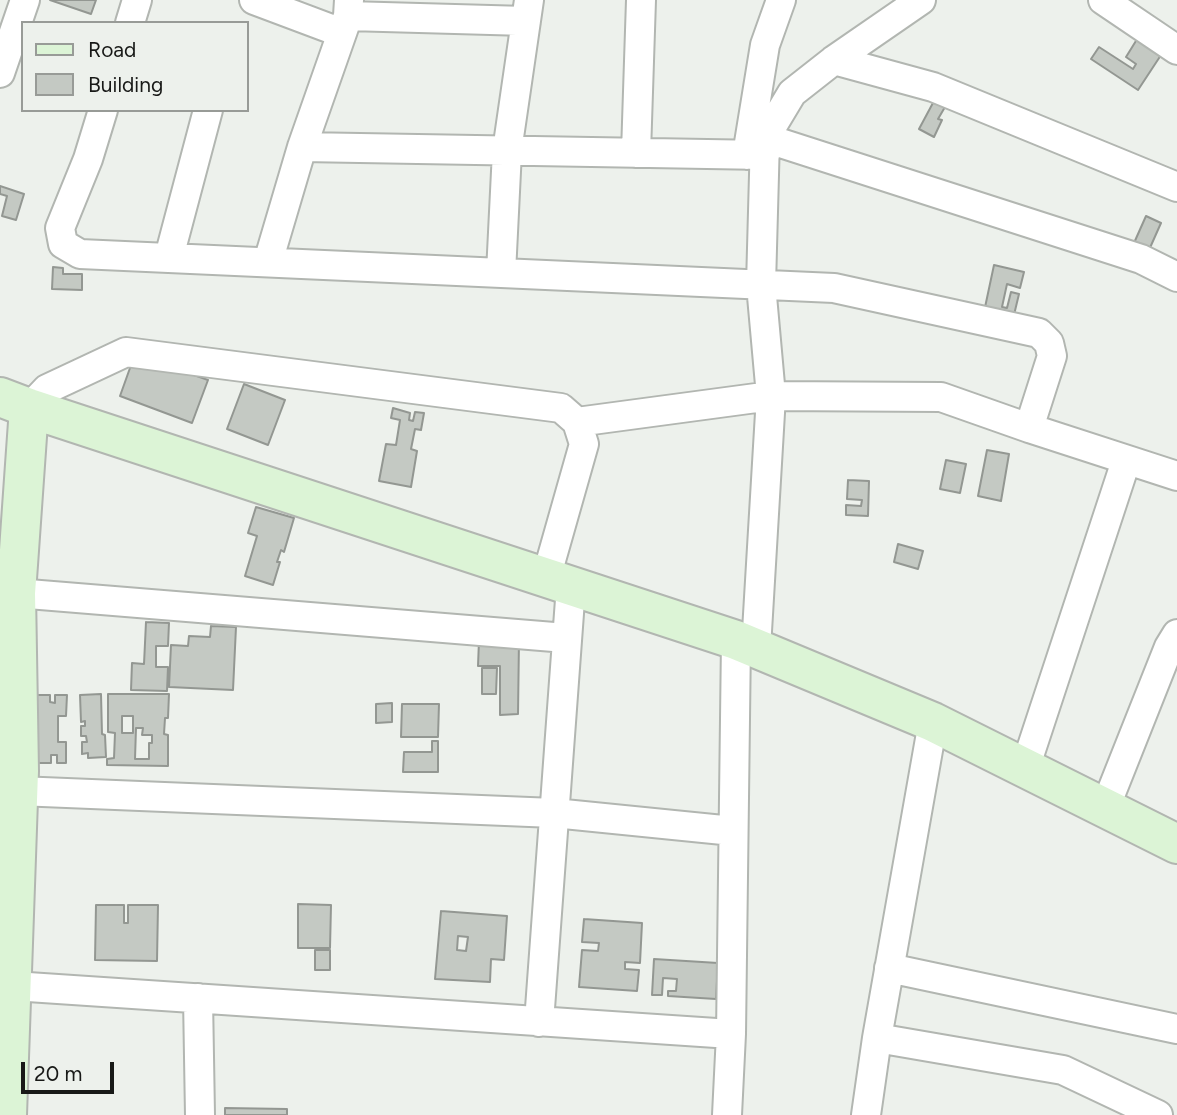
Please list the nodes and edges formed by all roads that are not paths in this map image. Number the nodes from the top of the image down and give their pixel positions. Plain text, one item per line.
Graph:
1 (25, 0) edge
2 (137, 0) edge
3 (254, 0) edge
4 (641, 0) edge
5 (781, 0) edge
6 (921, 0) edge
7 (1103, 0) edge
8 (527, 11) edge
9 (346, 16) edge
10 (131, 21) edge
11 (1177, 50) edge
12 (834, 60) junction
13 (0, 73) edge
14 (102, 112) edge
15 (207, 112) edge
16 (302, 148) junction
17 (759, 149) junction
18 (507, 151) junction
19 (636, 153) junction
20 (1177, 187) edge
21 (169, 257) junction
22 (268, 262) junction
23 (501, 273) junction
24 (1177, 277) edge
25 (761, 285) junction
26 (771, 396) junction
27 (15, 402) edge
28 (578, 422) junction
29 (1029, 428) junction
30 (1126, 461) junction
31 (1177, 476) edge
32 (558, 582) junction
33 (16, 593) junction
34 (566, 638) junction
35 (1174, 643) edge
36 (746, 644) junction
37 (933, 722) junction
38 (1025, 768) junction
39 (12, 777) edge
40 (1105, 808) junction
41 (554, 813) junction
42 (733, 831) junction
43 (1177, 844) edge
44 (8, 907) edge
45 (889, 968) junction
46 (13, 986) junction
47 (198, 999) junction
48 (539, 1021) junction
49 (1177, 1029) edge
50 (731, 1034) junction
51 (877, 1038) junction
52 (5, 1045) edge
53 (7, 1115) edge
54 (200, 1115) edge
55 (727, 1115) edge
56 (866, 1115) edge
57 (1156, 1115) edge

1 - 13 street
2 - 10 street
3 - 9 street
4 - 19 street
5 - 17 street
6 - 12 street
7 - 11 street
8 - 9 street
8 - 18 street
9 - 16 street
12 - 17 street
12 - 20 street
14 - 21 street
15 - 21 street
16 - 18 street
16 - 22 street
17 - 19 street
17 - 24 street
17 - 25 street
18 - 19 street
18 - 23 street
21 - 22 street
22 - 23 street
23 - 25 street
25 - 26 street
25 - 29 street
26 - 28 street
26 - 29 street
26 - 36 street
27 - 28 street
27 - 32 street
27 - 33 street
28 - 32 street
29 - 30 street
30 - 31 street
30 - 38 street
32 - 34 street
32 - 36 street
33 - 34 street
33 - 39 street
34 - 41 street
35 - 40 street
36 - 37 street
36 - 42 street
37 - 38 street
37 - 45 street
38 - 40 street
39 - 41 street
39 - 44 street
40 - 43 street
41 - 42 street
41 - 48 street
42 - 50 street
44 - 46 street
45 - 49 street
45 - 51 street
46 - 47 street
46 - 52 street
47 - 48 street
47 - 54 street
48 - 50 street
50 - 55 street
51 - 56 street
51 - 57 street
52 - 53 street

